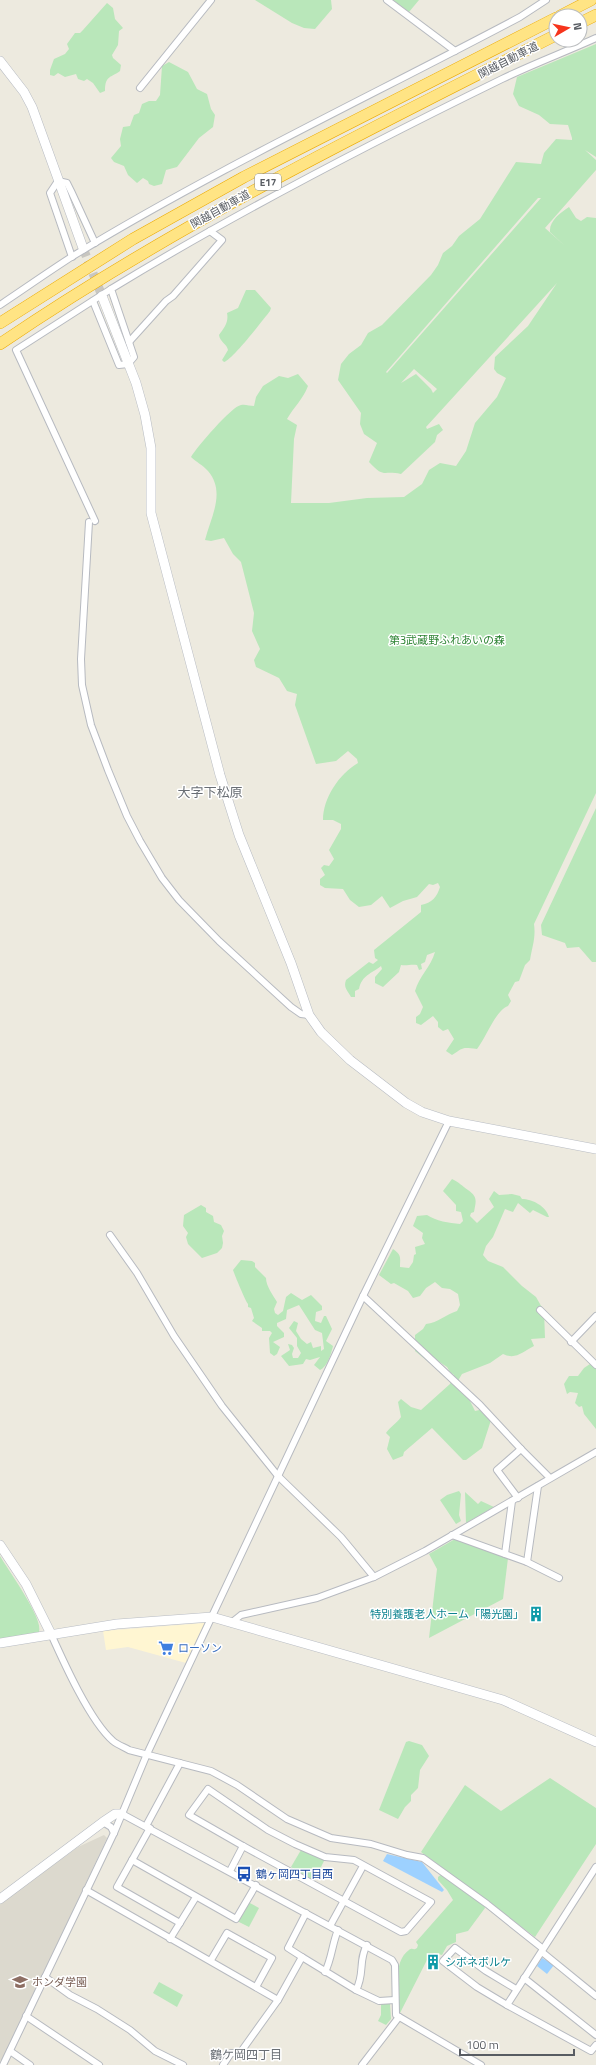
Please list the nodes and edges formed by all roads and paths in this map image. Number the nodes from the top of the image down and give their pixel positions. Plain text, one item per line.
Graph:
1 (211, 0) edge
2 (387, 0) edge
3 (546, 0) edge
4 (591, 0) edge
5 (576, 8) edge
6 (548, 22) edge
7 (596, 38) edge
8 (548, 39) edge
9 (455, 51) junction
10 (0, 61) edge
11 (140, 88) dead end
12 (58, 180) junction
13 (210, 231) junction
14 (95, 243) junction
15 (83, 248) tunnel mouth
16 (72, 257) junction
17 (111, 289) junction
18 (102, 296) tunnel mouth
19 (93, 301) junction
20 (0, 305) edge
21 (0, 323) edge
22 (129, 342) junction
23 (0, 344) edge
24 (128, 364) junction
25 (309, 1015) junction
26 (449, 1121) junction
27 (596, 1149) edge
28 (110, 1235) dead end
29 (363, 1296) junction
30 (540, 1310) dead end
31 (596, 1316) edge
32 (571, 1342) junction
33 (596, 1365) edge
34 (521, 1450) junction
35 (596, 1452) edge
36 (278, 1476) junction
37 (550, 1478) junction
38 (538, 1486) junction
39 (518, 1498) junction
40 (512, 1501) junction
41 (452, 1535) junction
42 (0, 1545) edge
43 (504, 1554) junction
44 (527, 1562) junction
45 (374, 1577) junction
46 (558, 1578) dead end
47 (212, 1617) junction
48 (232, 1623) junction
49 (51, 1634) junction
50 (0, 1643) edge
51 (596, 1742) edge
52 (147, 1754) junction
53 (180, 1763) junction
54 (122, 1814) junction
55 (102, 1822) junction
56 (148, 1827) junction
57 (114, 1833) junction
58 (243, 1846) junction
59 (132, 1860) junction
60 (363, 1866) junction
61 (596, 1867) edge
62 (230, 1871) junction
63 (256, 1885) junction
64 (86, 1890) junction
65 (196, 1897) junction
66 (0, 1899) edge
67 (344, 1901) junction
68 (306, 1913) junction
69 (180, 1923) junction
70 (330, 1926) junction
71 (338, 1930) junction
72 (170, 1939) junction
73 (367, 1946) junction
74 (542, 1950) junction
75 (302, 1957) junction
76 (211, 1960) junction
77 (325, 1972) junction
78 (45, 1977) junction
79 (524, 1978) junction
80 (256, 1988) junction
81 (516, 1989) junction
82 (356, 1990) junction
83 (596, 1996) edge
84 (278, 2000) junction
85 (395, 2000) junction
86 (507, 2005) junction
87 (26, 2016) junction
88 (398, 2018) junction
89 (596, 2035) edge
90 (596, 2045) edge
91 (10, 2050) junction
92 (3, 2065) edge
93 (30, 2065) edge
94 (99, 2065) edge
95 (183, 2065) edge
96 (223, 2065) edge
97 (362, 2065) edge
98 (481, 2065) edge

1 - 11 street
2 - 9 street
3 - 9 street
4 - 5 highway
6 - 21 highway, 関越自動車道 / E17
7 - 13 street
8 - 23 highway, 関越自動車道 / E17
9 - 14 street
10 - 12 street
12 - 14 street
12 - 15 street
12 - 16 street
13 - 17 street
13 - 22 street
14 - 16 street
16 - 20 street
17 - 19 street
17 - 22 street
18 - 24 street
19 - 24 street
19 - 25 street
22 - 24 street
24 - 25 street
25 - 26 street
26 - 27 street
26 - 29 street
28 - 36 street
29 - 34 street
29 - 36 street
30 - 32 street
31 - 32 street
32 - 33 street
34 - 37 street
34 - 39 street
35 - 37 street
36 - 45 street
36 - 47 street
37 - 38 street
38 - 39 street
38 - 44 street
39 - 40 street
40 - 41 street
40 - 43 street
41 - 43 street
41 - 45 street
42 - 49 street
43 - 44 street
44 - 46 street
45 - 48 street
47 - 48 street
47 - 49 street
47 - 52 street
48 - 51 street
49 - 50 street
49 - 52 street
52 - 53 street
52 - 54 street
53 - 56 street
53 - 74 street
54 - 55 street
54 - 56 street
54 - 57 street
55 - 57 street
55 - 66 street
56 - 59 street
56 - 62 street
57 - 64 street
58 - 60 street
58 - 62 street
58 - 67 street
59 - 65 street
59 - 69 street
60 - 67 street
60 - 67 street
61 - 74 street
62 - 63 street
63 - 65 street
63 - 68 street
64 - 72 street
64 - 78 street
65 - 69 street
67 - 70 street
68 - 70 street
68 - 75 street
69 - 72 street
70 - 71 street
71 - 73 street
71 - 77 street
72 - 76 street
73 - 82 street
73 - 85 street
74 - 79 street
74 - 83 street
75 - 77 street
75 - 84 street
76 - 80 street
76 - 80 street
77 - 82 street
78 - 87 street
78 - 95 street
79 - 81 street
79 - 89 street
80 - 84 street
81 - 86 street
81 - 86 street
82 - 85 street
84 - 96 street
85 - 88 street
86 - 90 street
87 - 91 street
87 - 94 street
88 - 97 street
88 - 98 street
91 - 92 street
91 - 93 street

